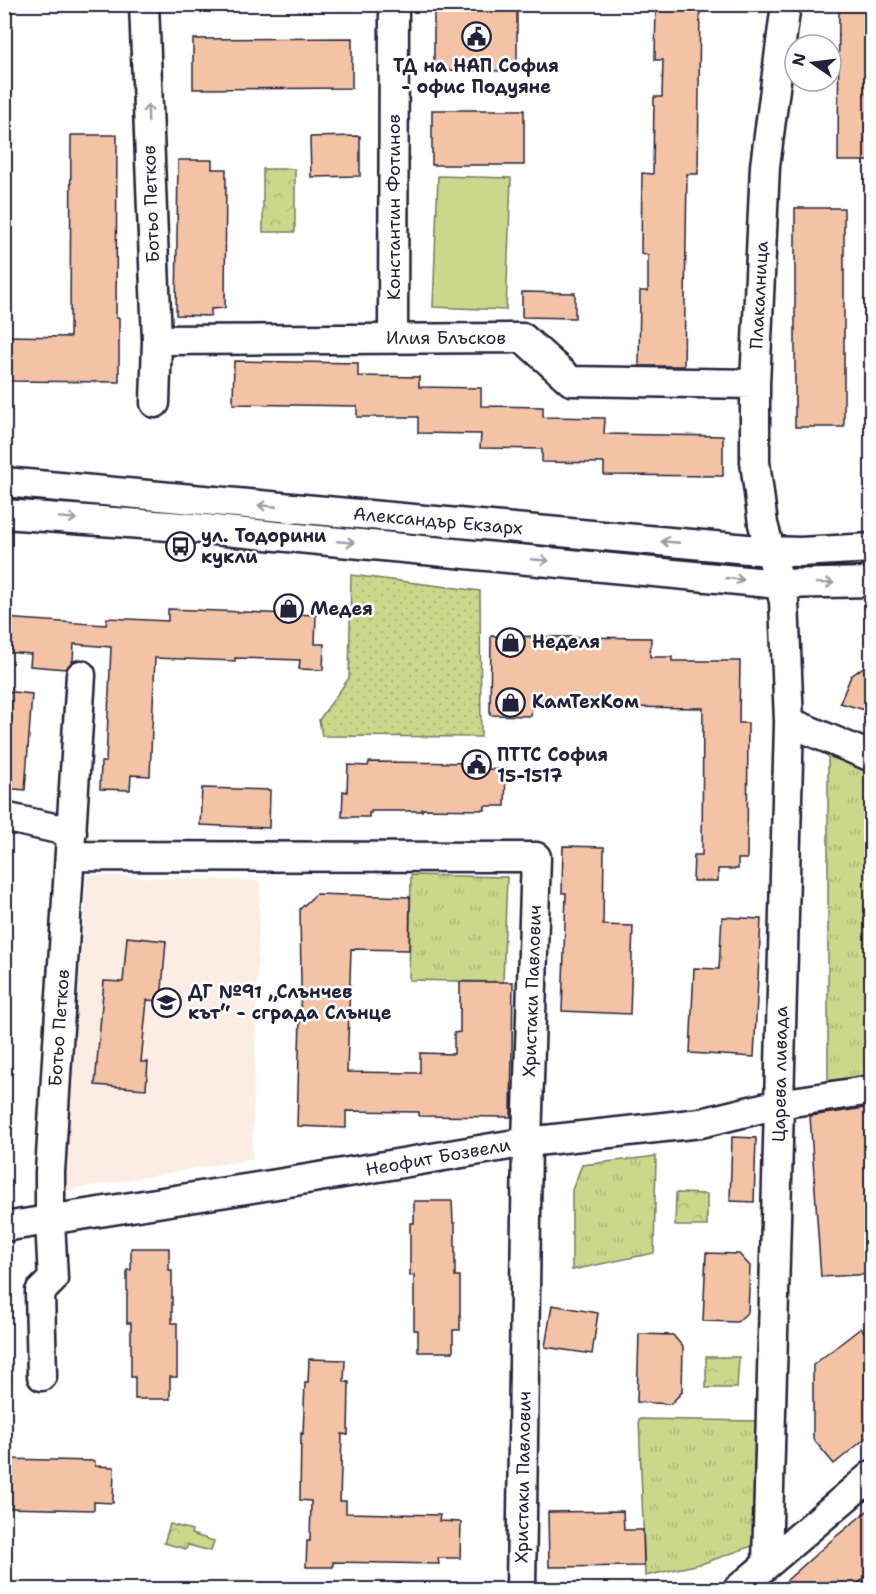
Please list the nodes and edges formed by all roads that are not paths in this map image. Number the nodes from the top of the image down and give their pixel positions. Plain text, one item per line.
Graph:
1 (144, 4) edge
2 (394, 4) edge
3 (786, 4) edge
4 (393, 338) junction
5 (157, 340) junction
6 (755, 384) junction
7 (155, 403) dead end
8 (4, 482) edge
9 (6, 515) edge
10 (872, 548) edge
11 (770, 551) junction
12 (872, 582) edge
13 (779, 584) junction
14 (81, 675) dead end
15 (789, 722) junction
16 (872, 757) edge
17 (4, 817) edge
18 (71, 844) junction
19 (872, 1090) edge
20 (779, 1104) junction
21 (527, 1142) junction
22 (50, 1220) junction
23 (4, 1227) edge
24 (42, 1376) dead end
25 (872, 1475) edge
26 (767, 1564) junction
27 (521, 1590) edge
28 (737, 1590) edge

5 -> 1 street, Ботьо Петков
2 - 4 street, Константин Фотинов
3 - 6 street, Плакалница
4 - 5 street, Илия Блъсков
4 - 6 street, Илия Блъсков
5 - 7 street, Ботьо Петков
6 - 11 street, Плакалница
11 -> 8 street, Александър Екзарх
9 -> 13 street, Александър Екзарх
10 - 11 street, Александър Екзарх
11 - 13 street, Плакалница
13 -> 12 street, Александър Екзарх
13 - 15 street, Царева ливада
14 - 18 street, Ботьо Петков
15 - 16 street
15 - 20 street, Царева ливада
17 - 18 street, Христаки Павлович
18 - 21 street, Христаки Павлович
18 - 22 street, Ботьо Петков
19 - 20 street, Неофит Бозвели
20 - 21 street, Неофит Бозвели
20 - 26 street, Царева ливада
21 - 22 street, Неофит Бозвели
21 - 27 street, Христаки Павлович
22 - 23 street, Неофит Бозвели
22 - 24 street, Ботьо Петков
25 - 26 street
26 - 28 street

